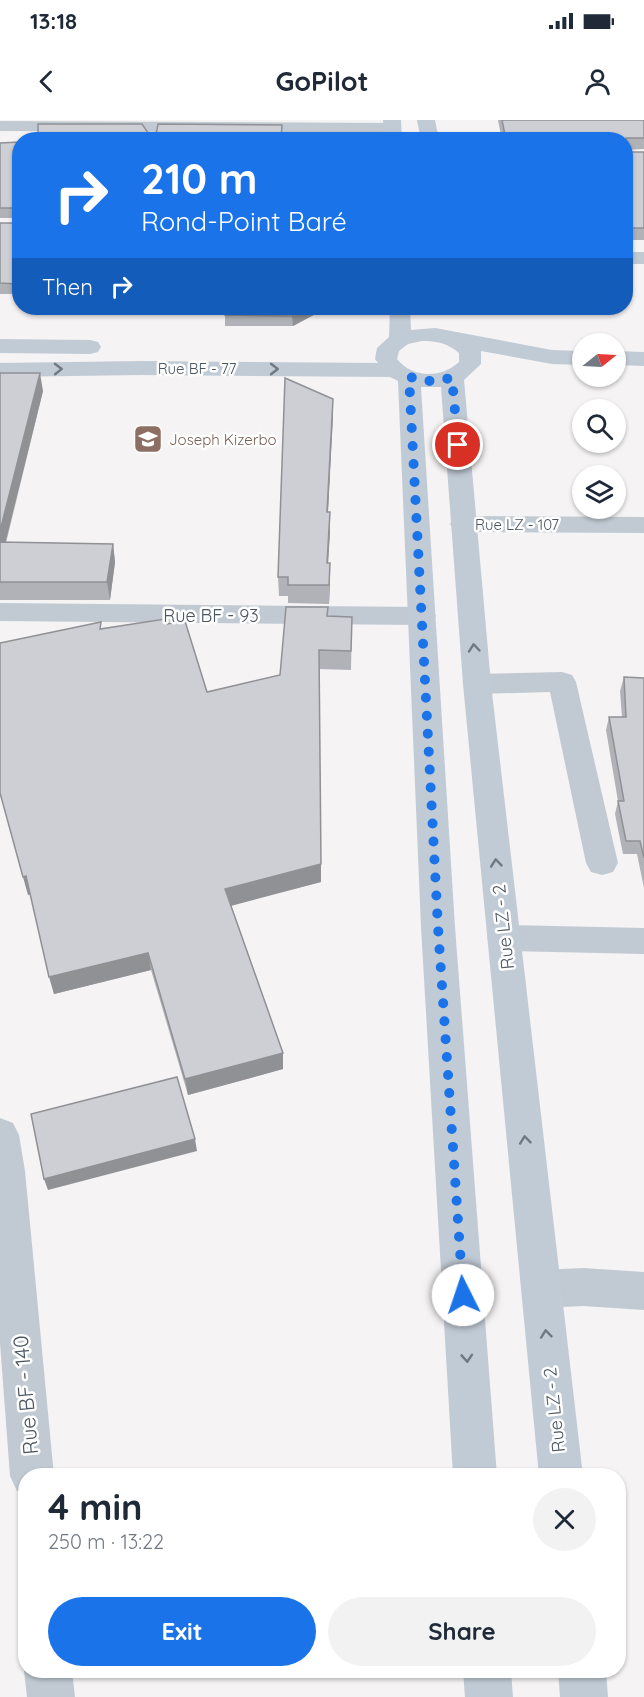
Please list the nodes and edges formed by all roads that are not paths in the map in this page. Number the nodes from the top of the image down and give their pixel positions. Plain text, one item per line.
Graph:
1 (132, 123) edge
2 (0, 126) edge
3 (392, 129) edge
4 (399, 315) edge
5 (449, 331) junction
6 (394, 343) junction
7 (0, 346) edge
8 (106, 347) dead end
9 (365, 348) dead end
10 (552, 357) junction
11 (572, 358) edge
12 (626, 358) edge
13 (644, 359) edge
14 (0, 370) edge
15 (401, 374) junction
16 (456, 376) junction
17 (463, 524) junction
18 (644, 525) edge
19 (0, 612) edge
20 (422, 616) junction
21 (477, 684) junction
22 (602, 863) dead end
23 (504, 939) junction
24 (644, 941) edge
25 (0, 1135) edge
26 (541, 1289) junction
27 (644, 1291) edge
28 (31, 1468) edge
29 (473, 1468) edge
30 (560, 1468) edge
31 (49, 1678) edge
32 (488, 1678) edge
33 (583, 1678) edge
34 (51, 1697) edge
35 (489, 1697) edge
36 (584, 1697) edge

1 - 2 street
1 - 3 street
4 - 6 main road
5 - 6 main road
5 - 10 main road
5 - 16 main road
6 - 9 main road
6 - 15 main road
7 - 8 main road
10 - 11 main road
10 - 16 main road, Rue BF - 77
12 - 13 main road
14 -> 15 main road, Rue BF - 77
15 - 16 main road, Rue BF - 77
15 - 20 main road
16 - 17 main road, Rue LZ - 2
17 - 18 street, Rue LZ - 107
21 -> 17 main road, Rue LZ - 2
19 - 20 street, Rue BF - 93
20 -> 29 main road
21 - 22 street
23 -> 21 main road, Rue LZ - 2
23 - 24 street
26 -> 23 main road, Rue LZ - 2
25 - 28 street, Rue BF - 140
26 - 27 street
30 -> 26 main road, Rue LZ - 2
31 - 34 street
32 - 35 main road
33 - 36 main road

